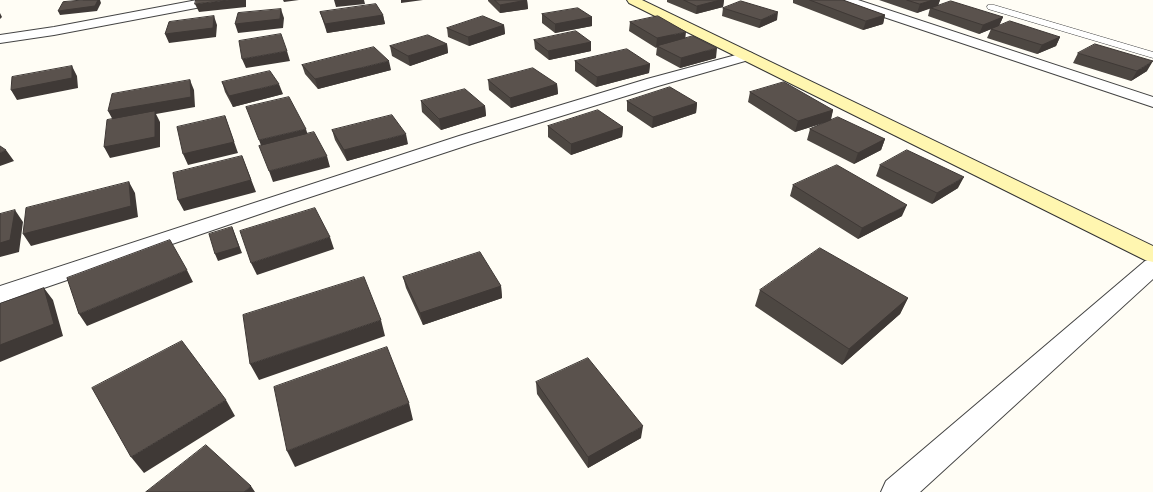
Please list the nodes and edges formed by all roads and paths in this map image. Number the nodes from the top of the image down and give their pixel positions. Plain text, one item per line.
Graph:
1 (217, 0) edge
2 (632, 0) edge
3 (846, 0) edge
4 (991, 8) dead end
5 (0, 39) edge
6 (1153, 55) edge
7 (747, 56) junction
8 (1153, 102) edge
9 (1153, 255) edge
10 (1153, 266) edge
11 (0, 295) edge
12 (898, 492) edge

1 - 5 street
2 - 7 street
3 - 8 street
4 - 6 lane
7 - 9 street
7 - 11 street
10 - 12 street

